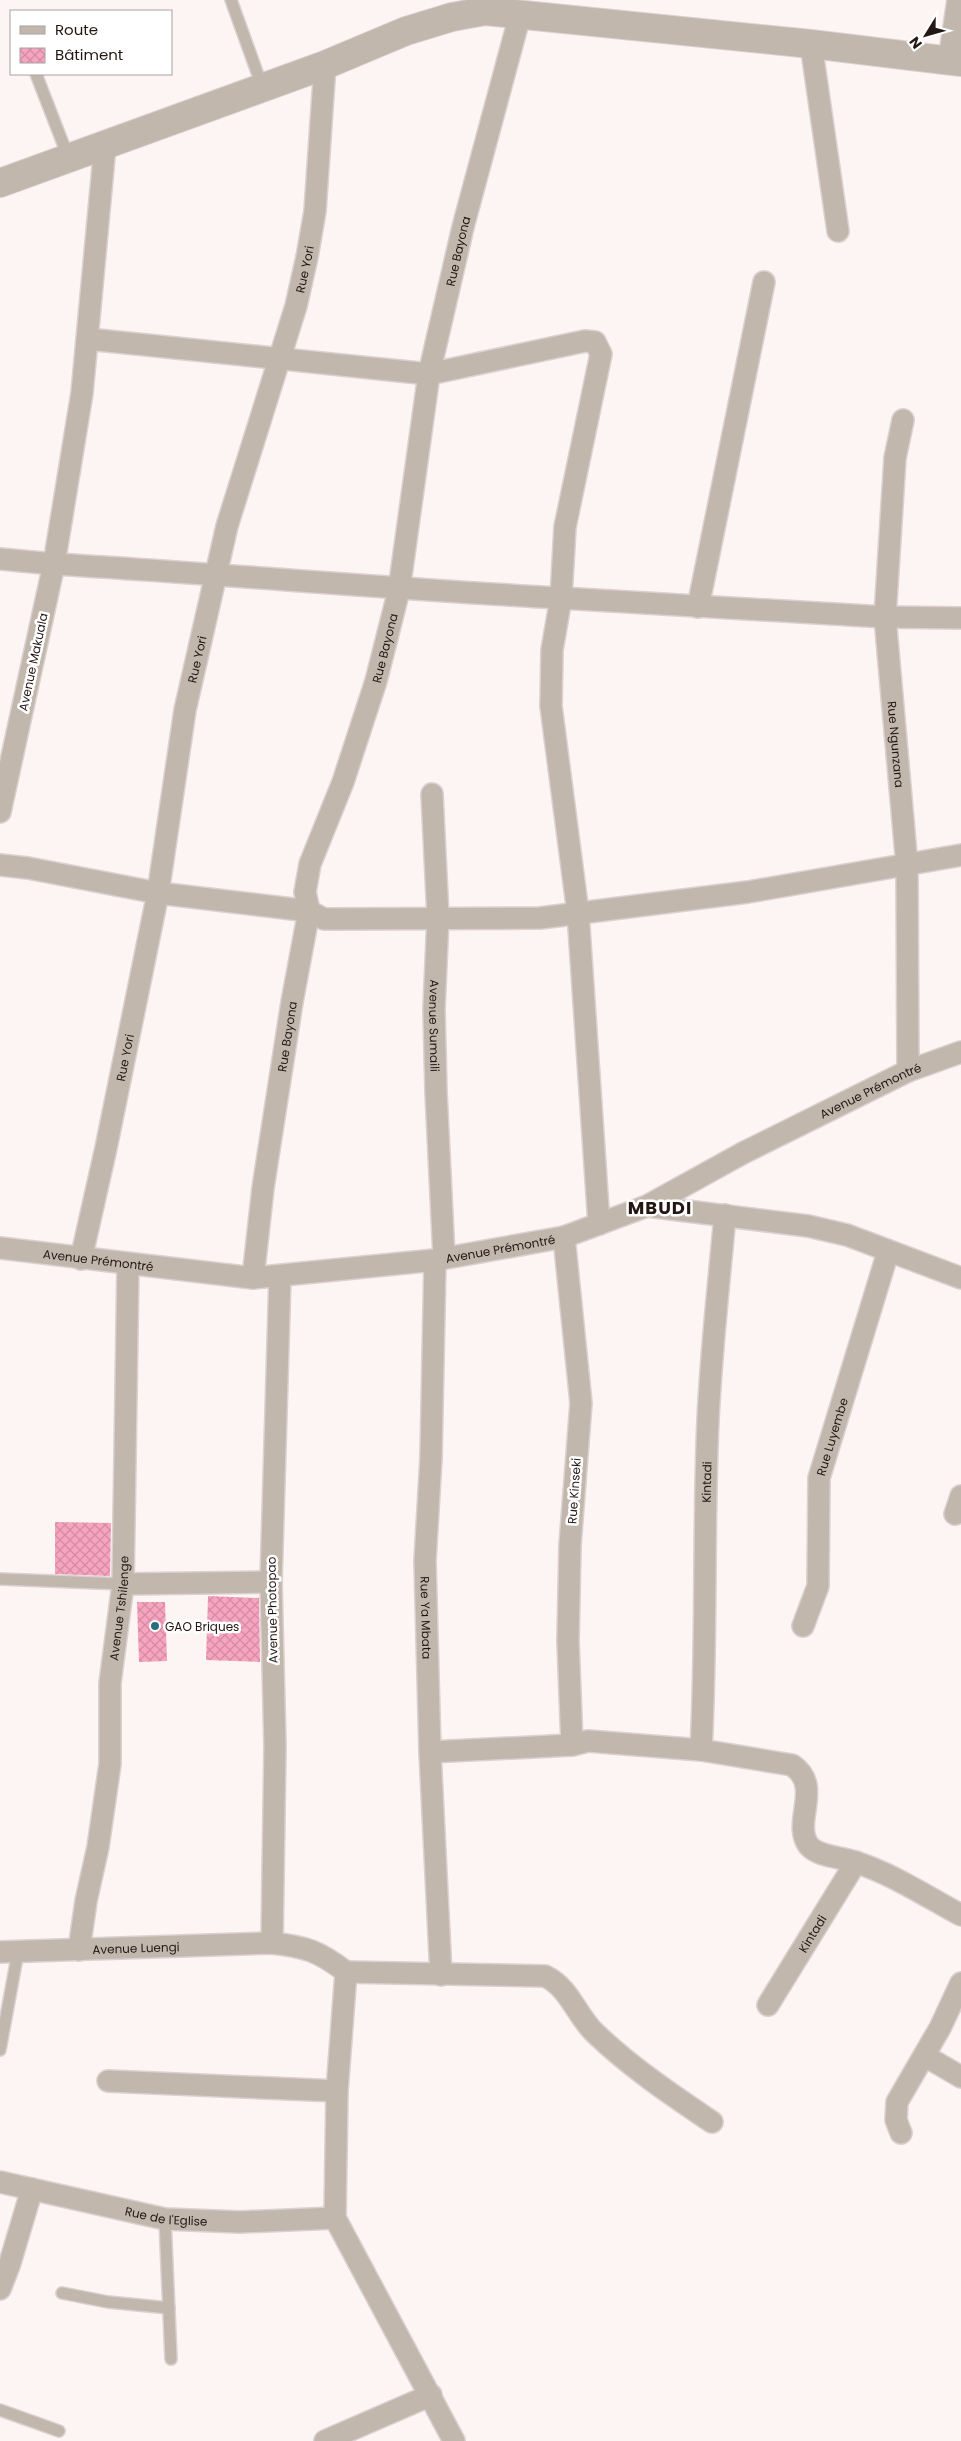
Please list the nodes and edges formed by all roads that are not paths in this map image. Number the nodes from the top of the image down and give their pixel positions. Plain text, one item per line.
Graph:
1 (231, 0) edge
2 (958, 0) edge
3 (482, 6) edge
4 (520, 15) junction
5 (811, 44) junction
6 (955, 61) edge
7 (325, 65) junction
8 (36, 75) edge
9 (262, 86) junction
10 (105, 146) junction
11 (69, 159) junction
12 (0, 183) edge
13 (838, 231) dead end
14 (764, 282) dead end
15 (88, 338) junction
16 (278, 358) junction
17 (429, 374) junction
18 (903, 420) dead end
19 (0, 559) edge
20 (54, 564) junction
21 (217, 573) junction
22 (399, 590) junction
23 (561, 598) junction
24 (698, 607) junction
25 (886, 617) junction
26 (961, 618) edge
27 (432, 794) dead end
28 (0, 812) edge
29 (961, 855) edge
30 (0, 865) edge
31 (907, 866) junction
32 (158, 894) junction
33 (309, 911) junction
34 (578, 913) junction
35 (438, 917) junction
36 (961, 1052) edge
37 (908, 1071) junction
38 (646, 1206) junction
39 (725, 1215) junction
40 (599, 1224) junction
41 (564, 1237) junction
42 (0, 1248) edge
43 (888, 1252) junction
44 (440, 1258) junction
45 (81, 1259) junction
46 (128, 1264) junction
47 (280, 1276) junction
48 (253, 1278) junction
49 (961, 1278) edge
50 (0, 1579) edge
51 (271, 1582) junction
52 (123, 1584) junction
53 (803, 1626) dead end
54 (572, 1745) junction
55 (701, 1750) junction
56 (430, 1752) junction
57 (856, 1862) junction
58 (961, 1915) edge
59 (272, 1944) junction
60 (80, 1950) junction
61 (9, 1952) edge
62 (346, 1972) junction
63 (441, 1975) junction
64 (961, 1983) edge
65 (768, 2005) dead end
66 (0, 2050) edge
67 (925, 2056) junction
68 (961, 2077) edge
69 (108, 2081) dead end
70 (337, 2091) junction
71 (712, 2122) dead end
72 (901, 2133) dead end
73 (0, 2182) edge
74 (32, 2190) junction
75 (335, 2218) junction
76 (164, 2219) junction
77 (0, 2289) edge
78 (62, 2293) dead end
79 (169, 2308) junction
80 (171, 2359) dead end
81 (431, 2394) junction
82 (0, 2410) edge
83 (59, 2430) dead end
84 (325, 2441) edge
85 (454, 2441) edge

1 - 9 lane
2 - 6 street
3 - 4 street
3 - 7 street
4 - 5 street
4 - 17 street, Rue Bayona
5 - 6 street
5 - 13 street
7 - 9 street
7 - 16 street, Rue Yori
8 - 11 lane
9 - 10 street
10 - 11 street
10 - 15 street, Avenue Makuala
11 - 12 street
14 - 24 street
15 - 16 street
15 - 20 street, Avenue Makuala
16 - 17 street
16 - 21 street, Rue Yori
17 - 22 street, Rue Bayona
17 - 23 street
18 - 25 street, Rue Ngunzana
19 - 20 street
20 - 21 street
20 - 28 street, Avenue Makuala
21 - 22 street
21 - 32 street, Rue Yori
22 - 23 street
22 - 33 street, Rue Bayona
23 - 24 street
23 - 34 street
24 - 25 street
25 - 26 street
25 - 31 street, Rue Ngunzana
27 - 35 street, Avenue Sumaili
29 - 31 street
30 - 32 street
31 - 34 street
31 - 37 street, Rue Ngunzana
32 - 33 street
32 - 45 street, Rue Yori
33 - 35 street
33 - 48 street, Rue Bayona
34 - 35 street
34 - 40 street
35 - 44 street, Avenue Sumaili
36 - 37 street, Avenue Prémontré
37 - 38 street, Avenue Prémontré
38 - 39 street
38 - 40 street, Avenue Prémontré
39 - 43 street
39 - 55 street, Kintadi
40 - 41 street, Avenue Prémontré
41 - 44 street, Avenue Prémontré
41 - 54 street, Rue Kinseki
42 - 45 street, Avenue Prémontré
43 - 49 street
43 - 53 street, Rue Luyembe
44 - 47 street, Avenue Prémontré
44 - 56 street, Rue Ya Mbata
45 - 46 street, Avenue Prémontré
46 - 48 street, Avenue Prémontré
46 - 52 street, Avenue Tshilenge
47 - 48 street, Avenue Prémontré
47 - 51 street, Avenue Photopao
50 - 52 lane
51 - 52 street
51 - 59 street, Avenue Photopao
52 - 60 street, Avenue Tshilenge
54 - 55 street
54 - 56 street
55 - 57 street
56 - 63 street, Rue Ya Mbata
57 - 58 street
57 - 65 street, Kintadi
59 - 60 street, Avenue Luengi
59 - 62 street, Avenue Luengi
60 - 61 street, Avenue Luengi
61 - 66 lane
62 - 63 street
62 - 70 street
63 - 71 street
64 - 67 street
67 - 68 street
67 - 72 street
69 - 70 street
70 - 75 street
73 - 74 street, Rue de l'Eglise
74 - 76 street, Rue de l'Eglise
74 - 77 street
75 - 76 street, Rue de l'Eglise
75 - 81 street
76 - 79 lane
78 - 79 lane
79 - 80 lane
81 - 84 street
81 - 85 street
82 - 83 lane

